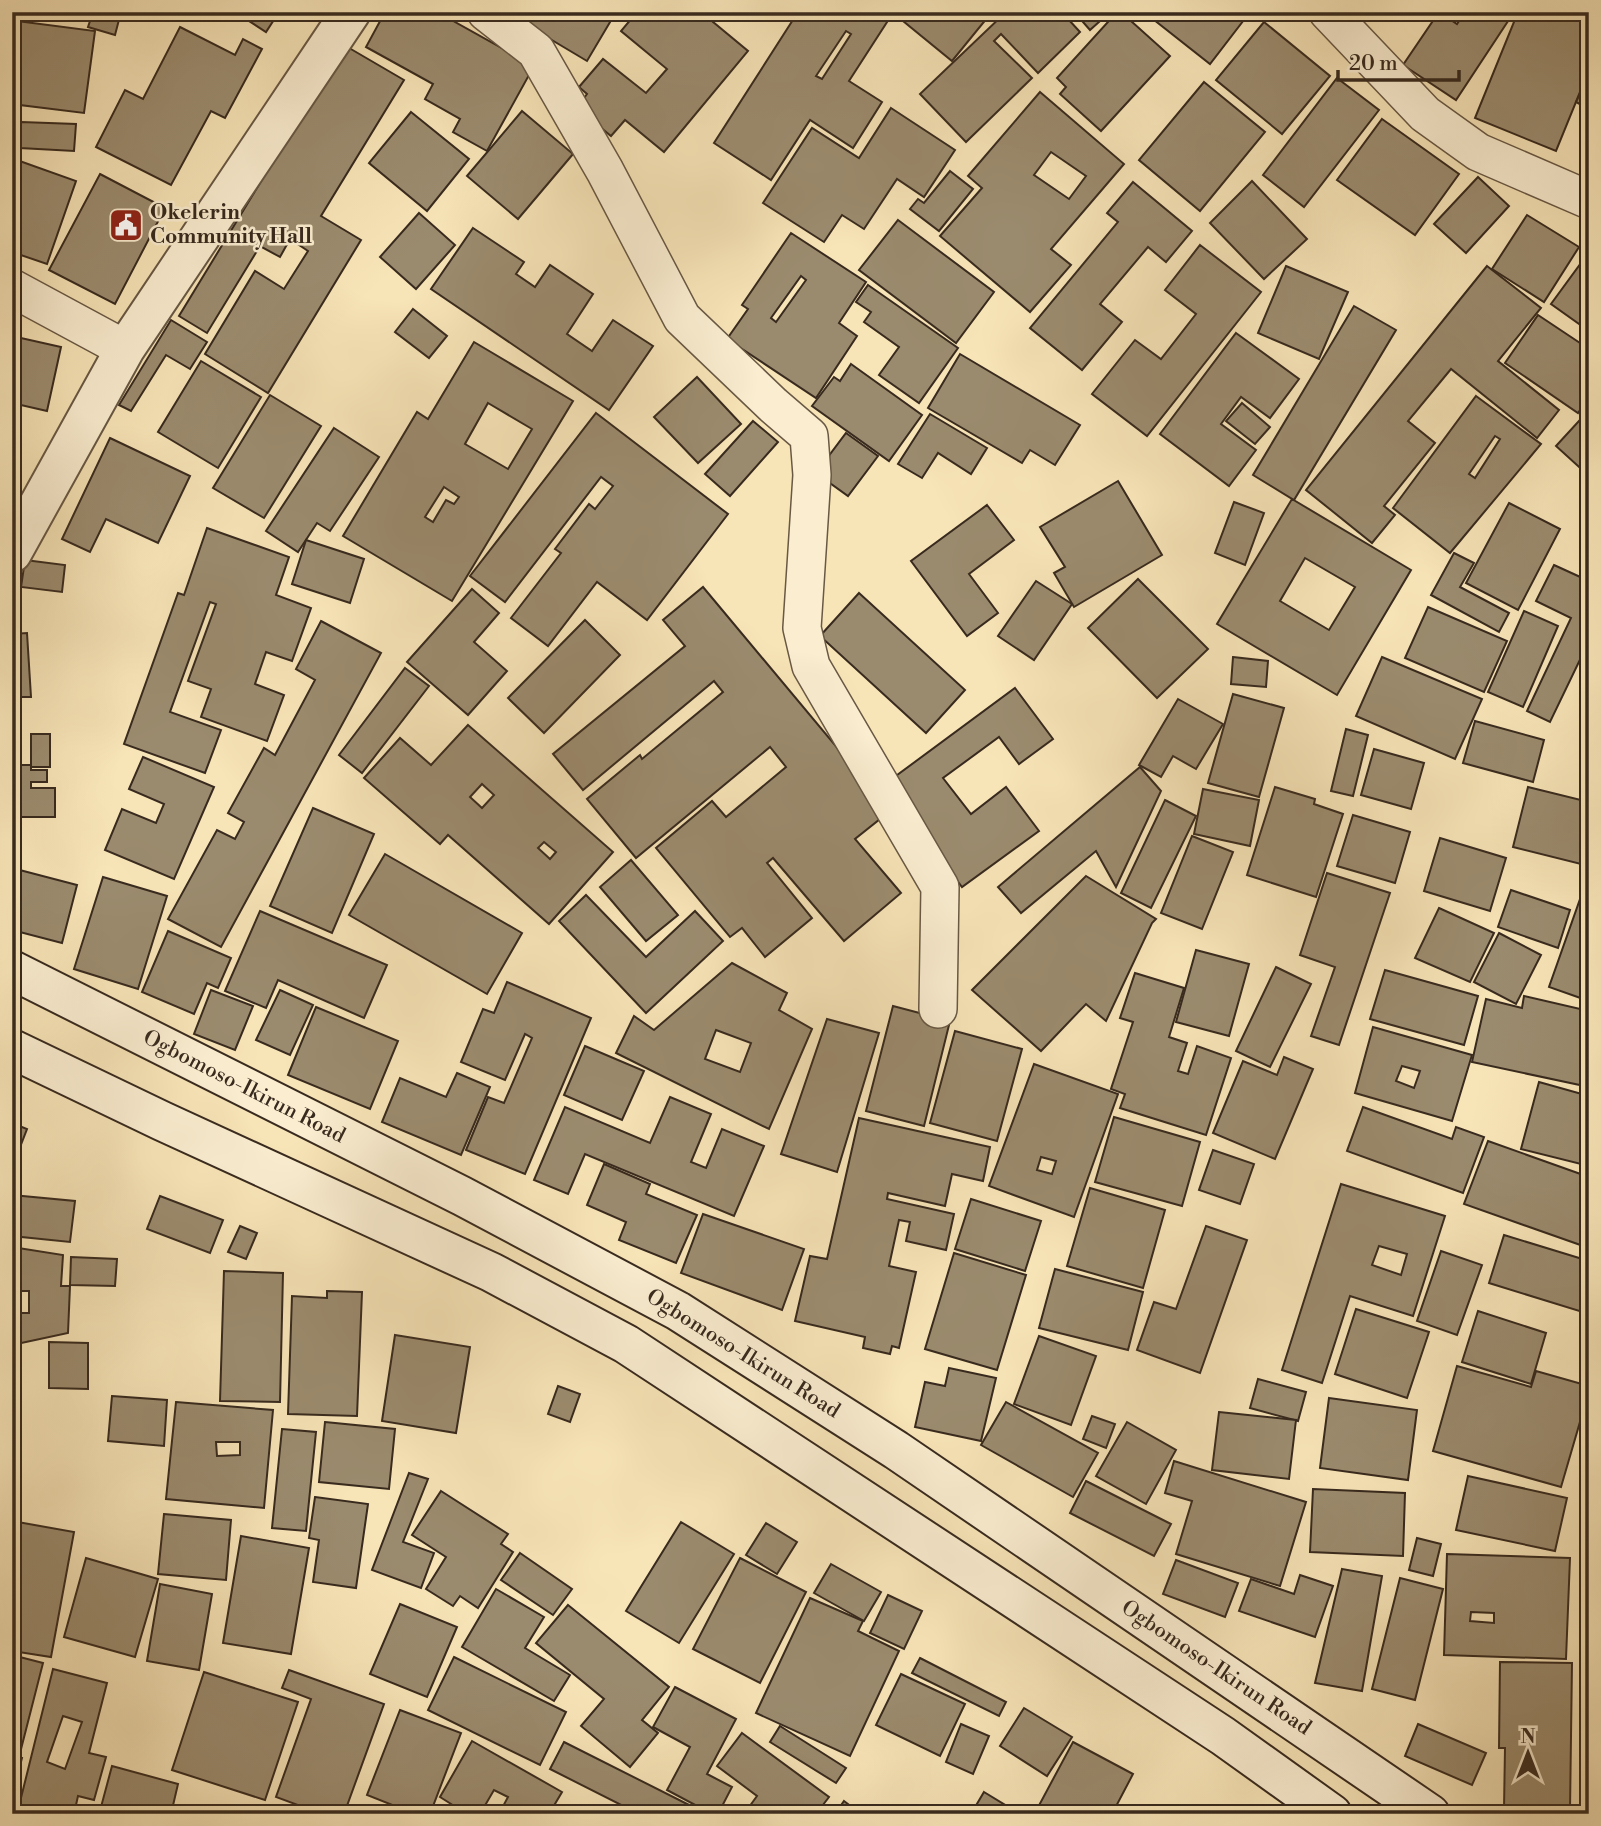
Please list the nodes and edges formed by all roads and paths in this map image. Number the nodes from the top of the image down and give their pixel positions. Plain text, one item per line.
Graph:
1 (351, 12) edge
2 (485, 12) edge
3 (1328, 12) edge
4 (1589, 200) edge
5 (12, 288) edge
6 (125, 349) junction
7 (12, 553) edge
8 (12, 970) edge
9 (937, 1009) dead end
10 (12, 1049) edge
11 (1332, 1814) edge
12 (1430, 1814) edge

1 - 6 main road
2 - 9 street
3 - 4 street
5 - 6 street
6 - 7 main road
8 - 12 main road, Ogbomoso-Ikirun Road
10 - 11 main road

